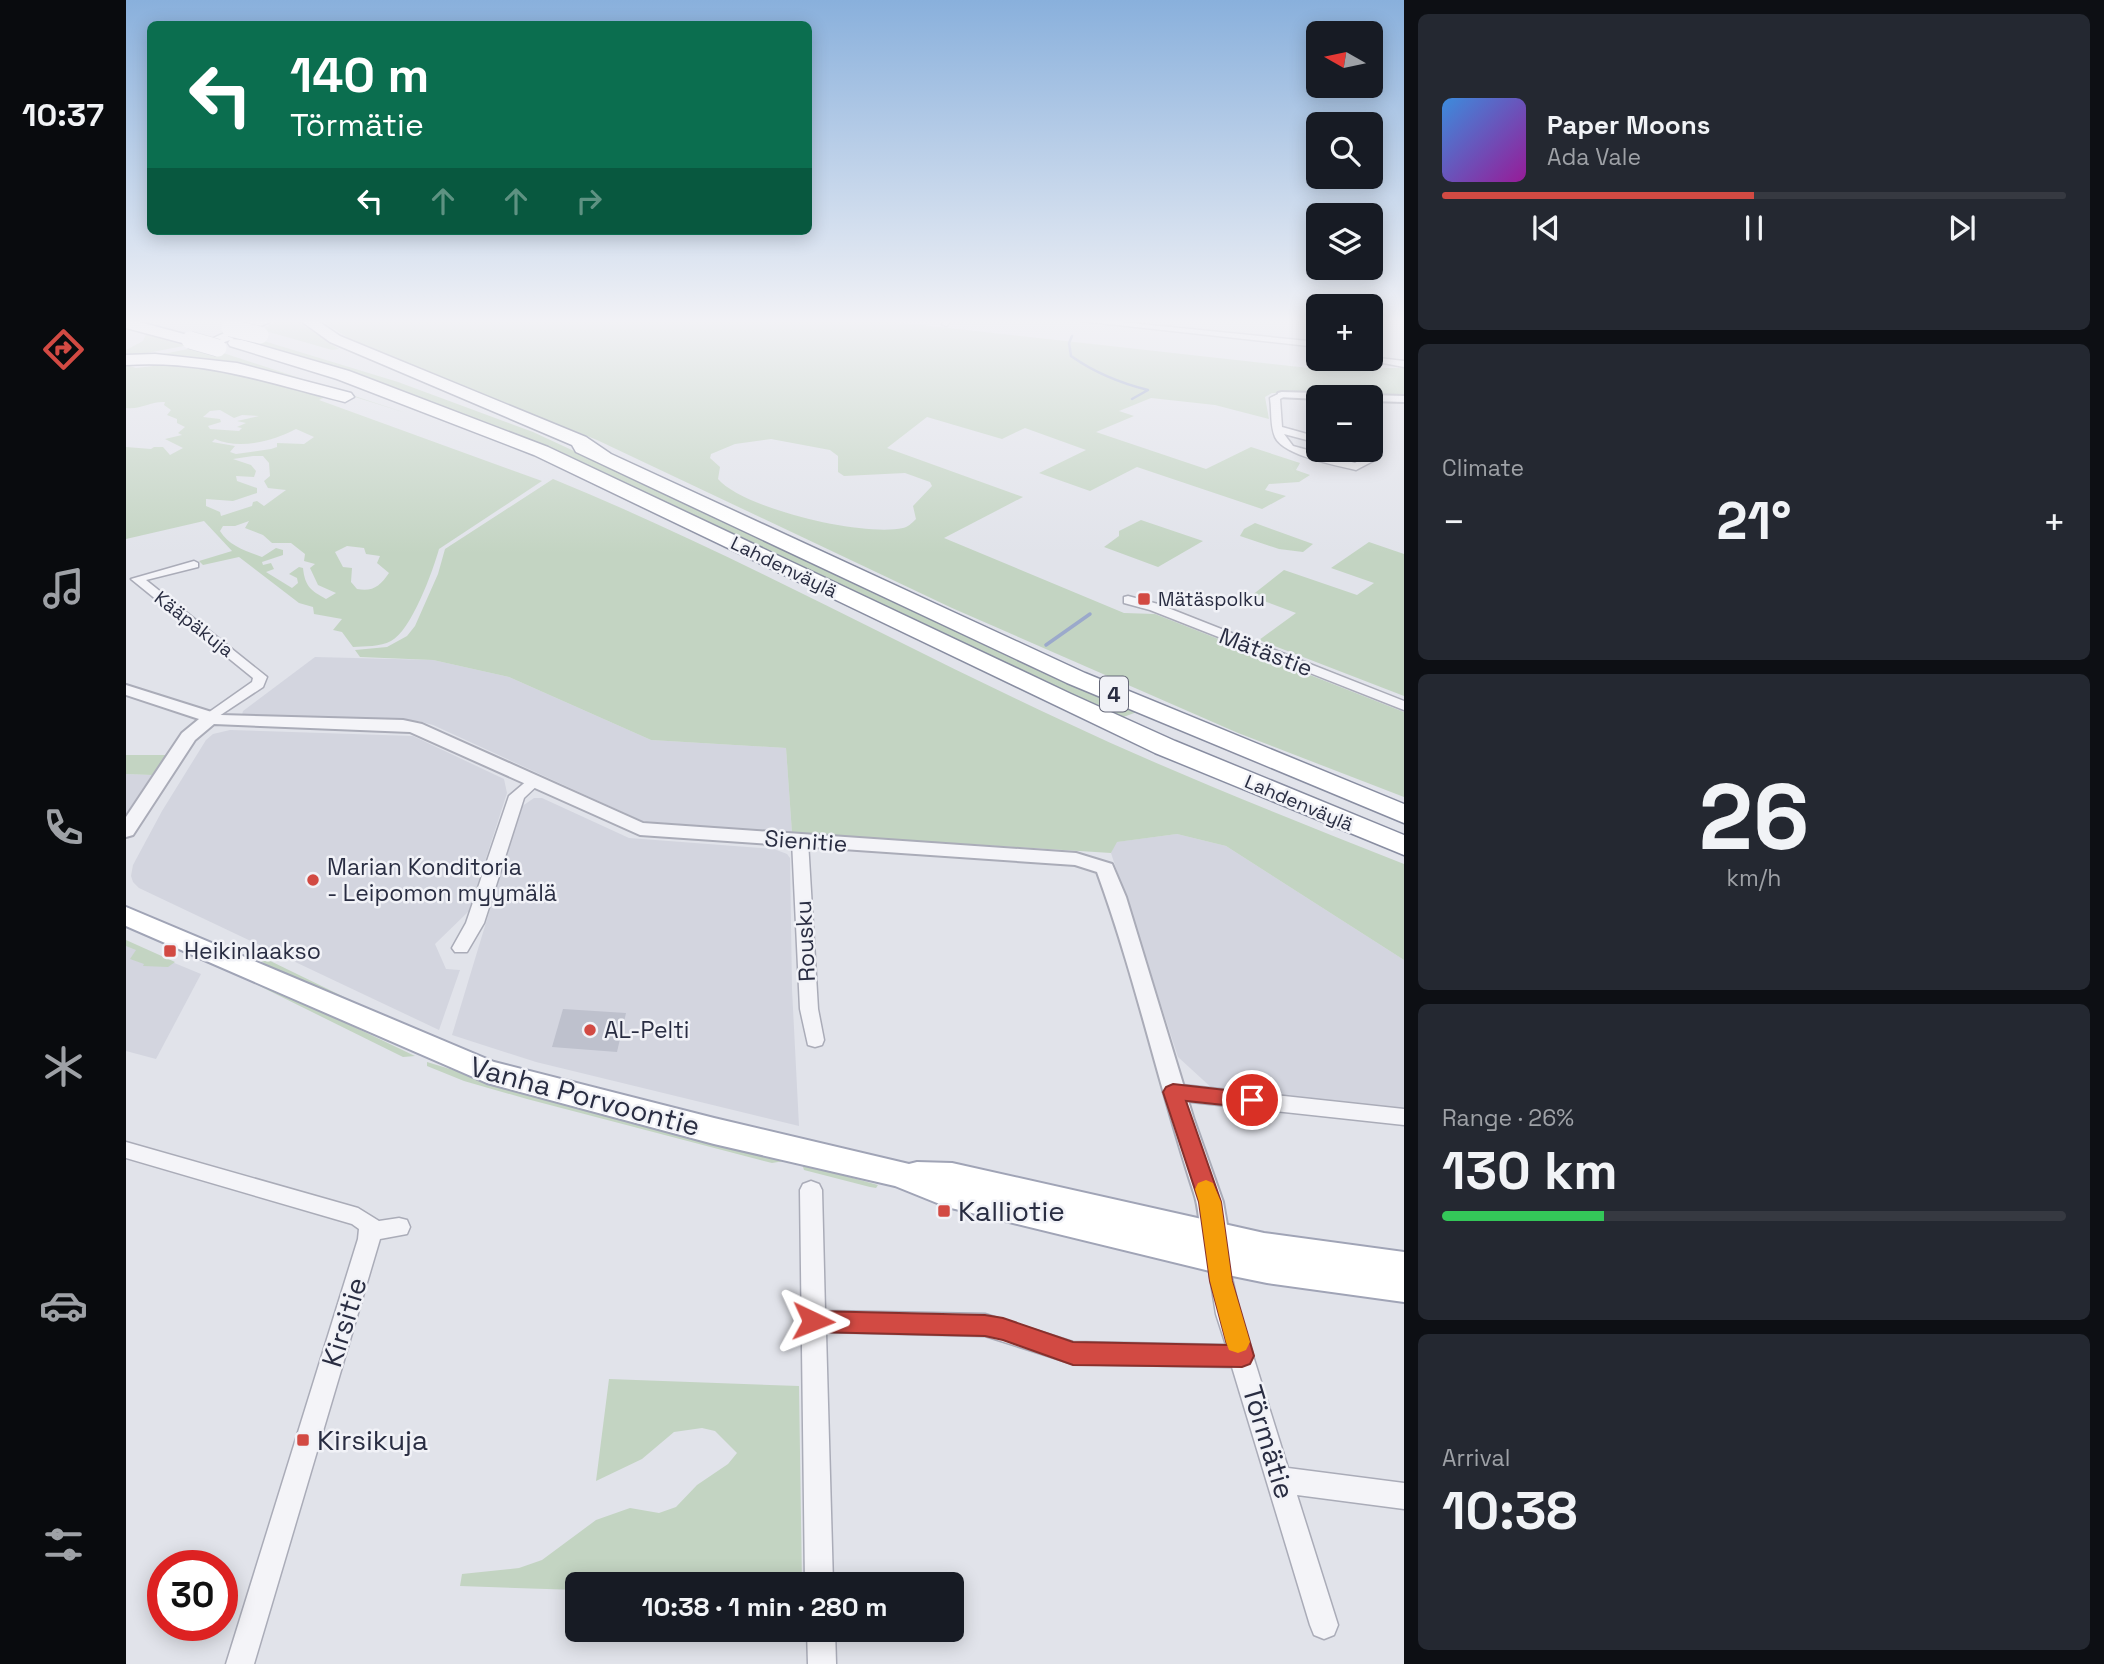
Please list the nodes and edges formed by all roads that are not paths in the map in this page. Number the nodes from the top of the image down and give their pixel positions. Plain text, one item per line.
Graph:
1 (348, 399) edge
2 (374, 399) edge
3 (405, 399) edge
4 (457, 399) edge
5 (478, 399) edge
6 (1275, 399) edge
7 (1278, 434) junction
8 (1306, 438) edge
9 (1306, 453) edge
10 (525, 456) junction
11 (1337, 462) edge
12 (1366, 462) edge
13 (626, 467) junction
14 (728, 540) junction
15 (194, 565) dead end
16 (1128, 600) dead end
17 (126, 690) edge
18 (1404, 706) edge
19 (210, 718) junction
20 (534, 782) junction
21 (1404, 814) edge
22 (126, 831) edge
23 (800, 841) junction
24 (1404, 846) edge
25 (126, 902) edge
26 (126, 916) edge
27 (461, 948) dead end
28 (283, 982) junction
29 (815, 1040) dead end
30 (1173, 1092) junction
31 (1404, 1117) edge
32 (126, 1150) edge
33 (811, 1190) dead end
34 (399, 1227) dead end
35 (371, 1231) junction
36 (1217, 1247) junction
37 (1404, 1267) edge
38 (1404, 1286) edge
39 (813, 1321) junction
40 (1242, 1356) junction
41 (1281, 1480) junction
42 (1404, 1496) edge
43 (820, 1572) edge
44 (1324, 1625) dead end
45 (821, 1642) edge
46 (240, 1664) edge
47 (822, 1664) edge

1 - 10 highway
2 - 10 highway
3 - 14 highway, Lahdenväylä / 4
4 - 13 highway, Lahdenväylä / 4
5 - 13 highway
6 - 7 street
7 - 8 street
7 - 9 street
10 - 14 highway
11 - 12 street
13 - 21 highway, Lahdenväylä / 4
14 - 24 highway, Lahdenväylä / 4
15 - 19 street, Kääpäkuja
16 - 18 street, Mätästie
17 - 19 street, Sienitie
19 - 20 street, Sienitie
19 - 22 street
20 - 23 street, Sienitie
20 - 27 street
23 - 29 street, Rousku
23 - 30 street, Sienitie
25 - 28 main road, Vanha Porvoontie
26 - 28 main road, Vanha Porvoontie
28 - 36 main road, Vanha Porvoontie
30 - 31 street
30 - 36 street, Sienitie
32 - 35 street
33 - 39 street
34 - 35 street
35 - 46 street, Kirsitie
36 - 37 main road, Vanha Porvoontie
36 - 38 main road, Vanha Porvoontie
36 - 40 street, Törmätie
39 - 40 street
39 - 43 street
40 - 41 street, Törmätie
41 - 42 street
41 - 44 street, Törmätie
45 - 47 street

